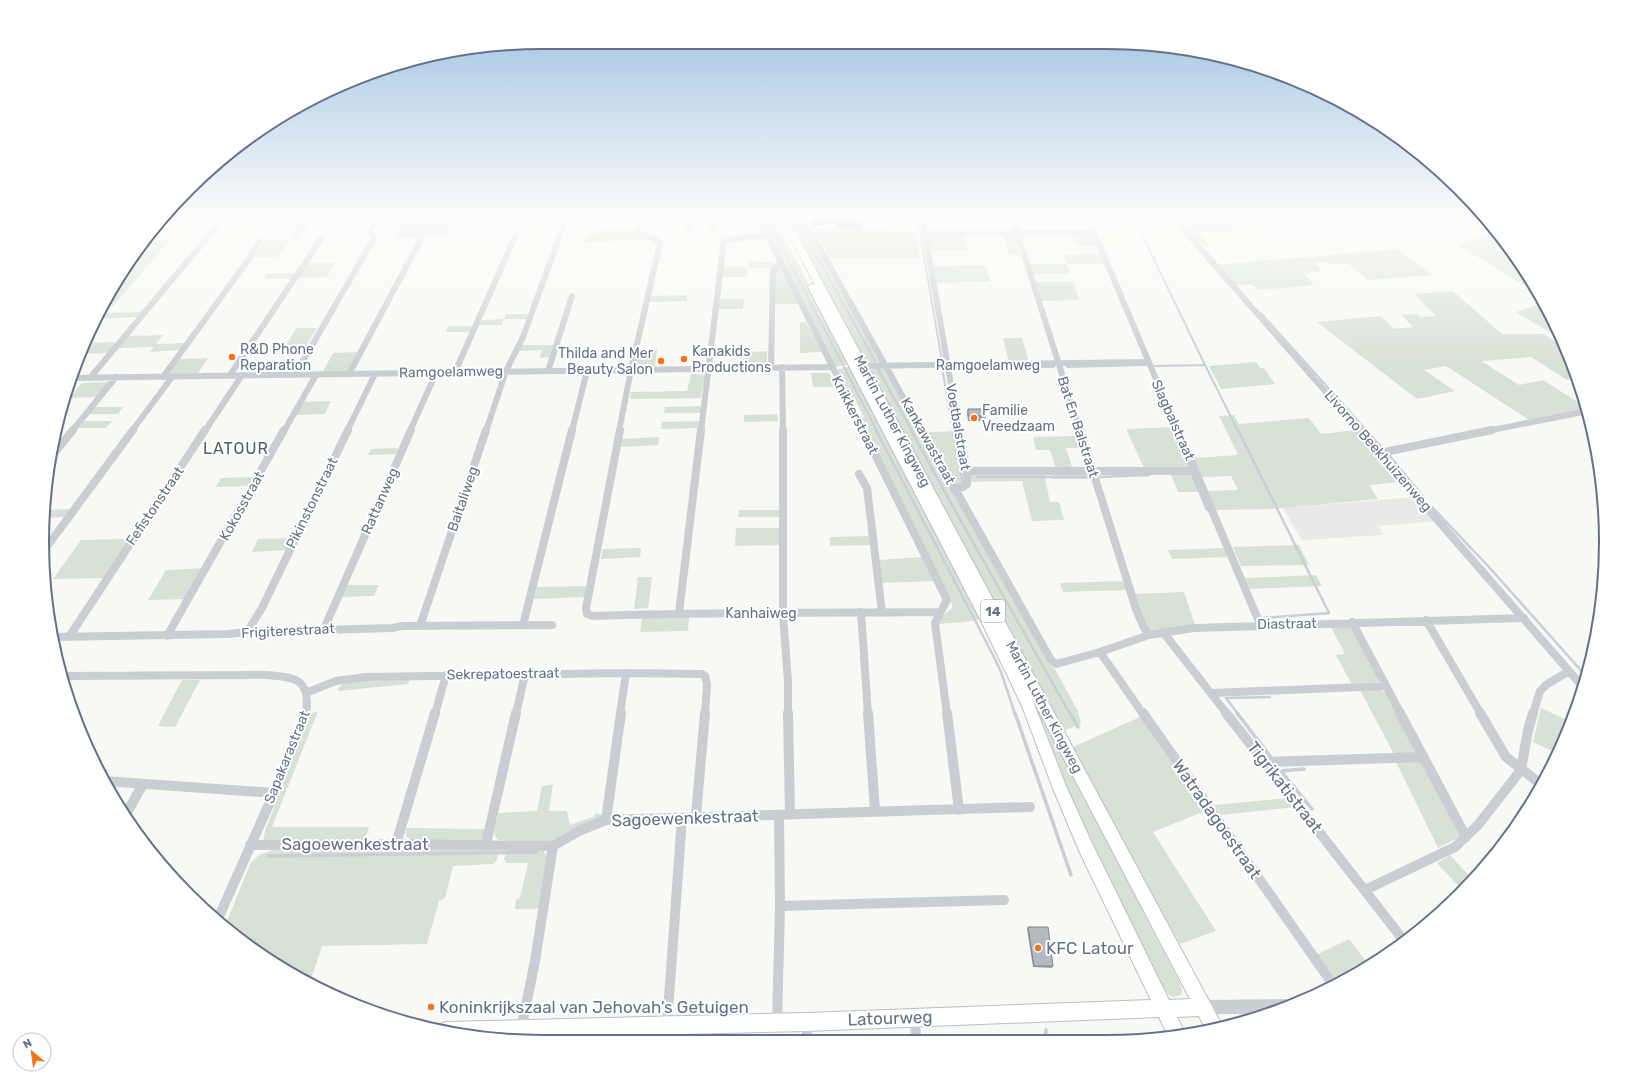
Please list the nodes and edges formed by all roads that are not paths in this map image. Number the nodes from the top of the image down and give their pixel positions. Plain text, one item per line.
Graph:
1 (183, 267) edge
2 (243, 267) edge
3 (303, 267) edge
4 (357, 267) edge
5 (406, 267) edge
6 (502, 267) edge
7 (549, 267) edge
8 (655, 267) edge
9 (721, 267) edge
10 (778, 267) edge
11 (782, 267) edge
12 (803, 267) edge
13 (808, 267) edge
14 (831, 267) edge
15 (930, 267) edge
16 (1027, 267) edge
17 (1108, 267) edge
18 (1215, 267) edge
19 (572, 296) dead end
20 (1148, 362) junction
21 (1058, 364) junction
22 (886, 365) junction
23 (947, 365) junction
24 (858, 366) junction
25 (771, 367) junction
26 (782, 367) junction
27 (831, 367) junction
28 (708, 369) junction
29 (631, 370) junction
30 (506, 371) junction
31 (548, 371) junction
32 (587, 371) junction
33 (455, 372) junction
34 (436, 373) junction
35 (348, 374) junction
36 (375, 374) junction
37 (295, 375) junction
38 (316, 375) junction
39 (172, 376) junction
40 (230, 376) junction
41 (242, 376) junction
42 (116, 377) junction
43 (163, 377) junction
44 (77, 378) edge
45 (90, 378) junction
46 (1581, 412) edge
47 (57, 449) edge
48 (1380, 453) junction
49 (1092, 471) junction
50 (1196, 471) junction
51 (967, 472) junction
52 (859, 474) dead end
53 (954, 489) junction
54 (49, 544) edge
55 (861, 612) junction
56 (882, 612) junction
57 (940, 612) junction
58 (679, 613) junction
59 (783, 614) junction
60 (1524, 618) junction
61 (1426, 620) junction
62 (1352, 622) junction
63 (1260, 624) junction
64 (523, 625) junction
65 (552, 625) dead end
66 (420, 626) junction
67 (324, 629) junction
68 (247, 632) junction
69 (1163, 632) junction
70 (1149, 635) junction
71 (167, 636) junction
72 (58, 637) edge
73 (69, 637) junction
74 (1100, 652) junction
75 (1056, 664) joint
76 (1569, 671) junction
77 (626, 673) junction
78 (525, 674) junction
79 (446, 675) junction
80 (68, 676) edge
81 (1578, 682) edge
82 (1386, 686) junction
83 (308, 692) junction
84 (1212, 693) junction
85 (1423, 757) junction
86 (1266, 762) junction
87 (1520, 770) junction
88 (1537, 781) edge
89 (112, 782) edge
90 (143, 784) junction
91 (274, 793) junction
92 (1030, 806) dead end
93 (128, 810) edge
94 (959, 810) junction
95 (875, 811) junction
96 (784, 815) junction
97 (696, 816) junction
98 (682, 818) junction
99 (606, 820) junction
100 (1466, 837) junction
101 (396, 844) junction
102 (486, 844) junction
103 (250, 845) junction
104 (553, 846) junction
105 (1365, 890) junction
106 (1004, 900) dead end
107 (780, 906) junction
108 (220, 915) edge
109 (1401, 937) edge
110 (1330, 981) edge
111 (1271, 1006) edge
112 (1203, 1007) junction
113 (1164, 1009) junction
114 (915, 1017) junction
115 (777, 1022) junction
116 (807, 1022) junction
117 (1212, 1023) edge
118 (667, 1025) junction
119 (521, 1030) junction
120 (1175, 1030) edge
121 (692, 1031) edge
122 (487, 1032) edge
123 (581, 1033) edge
124 (807, 1035) edge
125 (916, 1035) edge

1 - 45 street
2 - 43 street
3 - 40 street
4 - 37 street
5 - 35 street
6 - 33 street
7 - 30 street, Baitaliweg
8 - 29 street
9 - 28 street
10 - 25 street
11 - 27 street, Knikkerstraat
12 - 24 main road, Martin Luther Kingweg / 14
13 - 24 main road, Martin Luther Kingweg / 14
14 - 22 street, Kankawastraat
15 - 23 street, Voetbalstraat
16 - 21 street, Bat En Balstraat
17 - 20 street, Slagbalstraat
18 - 48 street, Livorno Beekhuizenweg
19 - 31 street
20 - 21 street, Ramgoelamweg
20 - 50 street, Slagbalstraat
21 - 23 street, Ramgoelamweg
21 - 49 street, Bat En Balstraat
22 - 23 street, Ramgoelamweg
22 - 24 street, Ramgoelamweg
22 - 53 street, Kankawastraat
23 - 51 street, Voetbalstraat
24 - 112 main road, Martin Luther Kingweg / 14
24 - 113 main road, Martin Luther Kingweg / 14
25 - 26 street, Ramgoelamweg
25 - 28 street, Ramgoelamweg
26 - 27 street, Ramgoelamweg
26 - 59 street
27 - 57 street, Knikkerstraat
28 - 29 street, Ramgoelamweg
28 - 58 street
29 - 32 street, Ramgoelamweg
29 - 58 street, Kanhaiweg
30 - 31 street, Ramgoelamweg
30 - 33 street, Ramgoelamweg
30 - 66 street, Baitaliweg
31 - 32 street, Ramgoelamweg
32 - 64 street
33 - 34 street, Ramgoelamweg
34 - 36 street, Ramgoelamweg
34 - 67 street, Rattanweg
35 - 36 street, Ramgoelamweg
35 - 38 street, Ramgoelamweg
36 - 68 street, Pikinstonstraat
37 - 38 street, Ramgoelamweg
37 - 41 street, Ramgoelamweg
38 - 71 street, Kokosstraat
39 - 40 street, Ramgoelamweg
39 - 43 street, Ramgoelamweg
39 - 54 street
40 - 41 street, Ramgoelamweg
41 - 73 street, Fefistonstraat
42 - 43 street, Ramgoelamweg
42 - 45 street, Ramgoelamweg
42 - 47 street
44 - 45 street, Ramgoelamweg
46 - 48 street
48 - 60 street, Livorno Beekhuizenweg
49 - 50 street
49 - 51 street
49 - 70 street, Bat En Balstraat
50 - 63 street, Slagbalstraat
51 - 53 street, Voetbalstraat
52 - 56 street
53 - 75 street, Kankawastraat
55 - 56 street, Kanhaiweg
55 - 59 street, Kanhaiweg
55 - 95 street
56 - 57 street, Kanhaiweg
57 - 94 street
58 - 59 street, Kanhaiweg
59 - 96 street
60 - 61 street, Diastraat
60 - 76 street, Livorno Beekhuizenweg
61 - 62 street, Diastraat
61 - 87 street
62 - 63 street, Diastraat
62 - 82 street
63 - 69 street, Diastraat
64 - 65 street, Frigiterestraat
64 - 66 street, Frigiterestraat
66 - 67 street, Frigiterestraat
67 - 68 street, Frigiterestraat
68 - 71 street, Frigiterestraat
69 - 70 street, Diastraat
69 - 84 street, Tigrikatistraat
70 - 74 street, Diastraat
71 - 73 street, Frigiterestraat
72 - 73 street, Frigiterestraat
74 - 75 street, Diastraat
74 - 110 street, Watradagoestraat
76 - 81 street, Livorno Beekhuizenweg
76 - 87 street
77 - 78 street, Sekrepatoestraat
77 - 97 street, Sekrepatoestraat
77 - 99 street
78 - 79 street, Sekrepatoestraat
78 - 102 street
79 - 83 street, Sekrepatoestraat
79 - 101 street
80 - 83 street, Sapakarastraat
82 - 84 street
82 - 85 street
83 - 91 street, Sapakarastraat
84 - 86 street, Tigrikatistraat
85 - 86 street
85 - 100 street
86 - 105 street, Tigrikatistraat
87 - 88 street
87 - 100 street
89 - 90 street
90 - 91 street
90 - 93 street
91 - 103 street, Sapakarastraat
92 - 94 street, Sagoewenkestraat
94 - 95 street, Sagoewenkestraat
95 - 96 street, Sagoewenkestraat
96 - 97 street, Sagoewenkestraat
96 - 107 street
97 - 98 street, Sagoewenkestraat
98 - 99 street, Sagoewenkestraat
98 - 118 street
99 - 104 street, Sagoewenkestraat
100 - 105 street
101 - 102 street, Sagoewenkestraat
101 - 103 street, Sagoewenkestraat
102 - 104 street, Sagoewenkestraat
103 - 108 street, Sapakarastraat
104 - 119 street
105 - 109 street, Tigrikatistraat
106 - 107 street
107 - 115 street
111 - 112 street, Latourweg
112 - 113 main road, Latourweg
112 - 117 main road, Martin Luther Kingweg / 14
113 - 114 main road, Latourweg
113 - 120 main road, Martin Luther Kingweg / 14
114 - 116 main road, Latourweg
114 - 125 street
115 - 116 main road, Latourweg
115 - 121 main road, Latourweg
116 - 124 street
118 - 121 main road, Latourweg
118 - 123 main road, Latourweg
119 - 122 main road, Latourweg
119 - 123 main road, Latourweg

